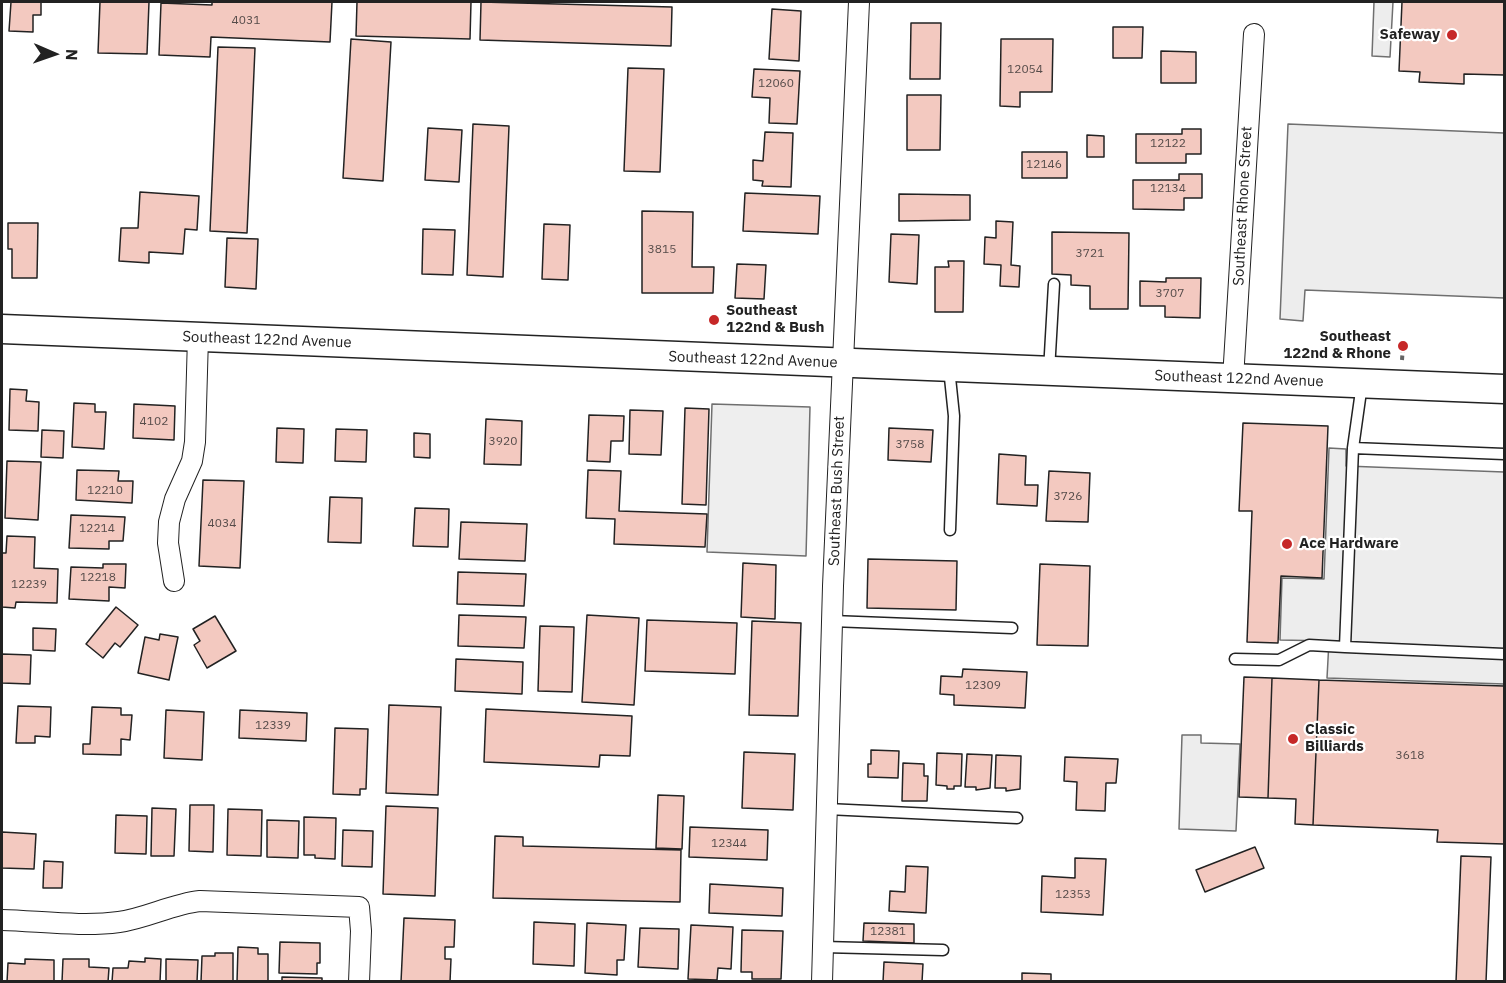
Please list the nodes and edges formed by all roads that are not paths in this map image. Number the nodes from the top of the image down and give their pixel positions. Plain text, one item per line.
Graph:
1 (859, 2) edge
2 (1254, 34) dead end
3 (1054, 284) dead end
4 (2, 329) edge
5 (198, 337) junction
6 (843, 364) junction
7 (949, 368) junction
8 (1049, 372) junction
9 (1233, 379) junction
10 (1362, 384) junction
11 (1504, 389) edge
12 (1353, 448) junction
13 (1504, 454) edge
14 (950, 530) dead end
15 (174, 581) dead end
16 (832, 621) junction
17 (1012, 628) dead end
18 (1345, 647) junction
19 (1504, 654) edge
20 (1235, 659) dead end
21 (827, 809) junction
22 (1017, 818) dead end
23 (2, 920) edge
24 (823, 947) junction
25 (943, 950) dead end
26 (359, 981) edge
27 (822, 981) edge

1 - 6 street, Southeast Bush Street
2 - 9 street, Southeast Rhone Street
3 - 8 lane
4 - 5 main road, Southeast 122nd Avenue
5 - 6 main road, Southeast 122nd Avenue
5 - 15 street
6 - 7 main road, Southeast 122nd Avenue
6 - 16 street, Southeast Bush Street
7 - 8 main road, Southeast 122nd Avenue
7 - 14 lane
8 - 9 main road, Southeast 122nd Avenue
9 - 10 main road, Southeast 122nd Avenue
10 - 11 main road, Southeast 122nd Avenue
10 - 12 lane
12 - 13 lane
12 - 18 lane
16 - 17 lane
16 - 21 street, Southeast Bush Street
18 - 19 lane
18 - 20 lane
21 - 22 lane
21 - 24 street, Southeast Bush Street
23 - 26 street
24 - 25 lane
24 - 27 street, Southeast Bush Street

